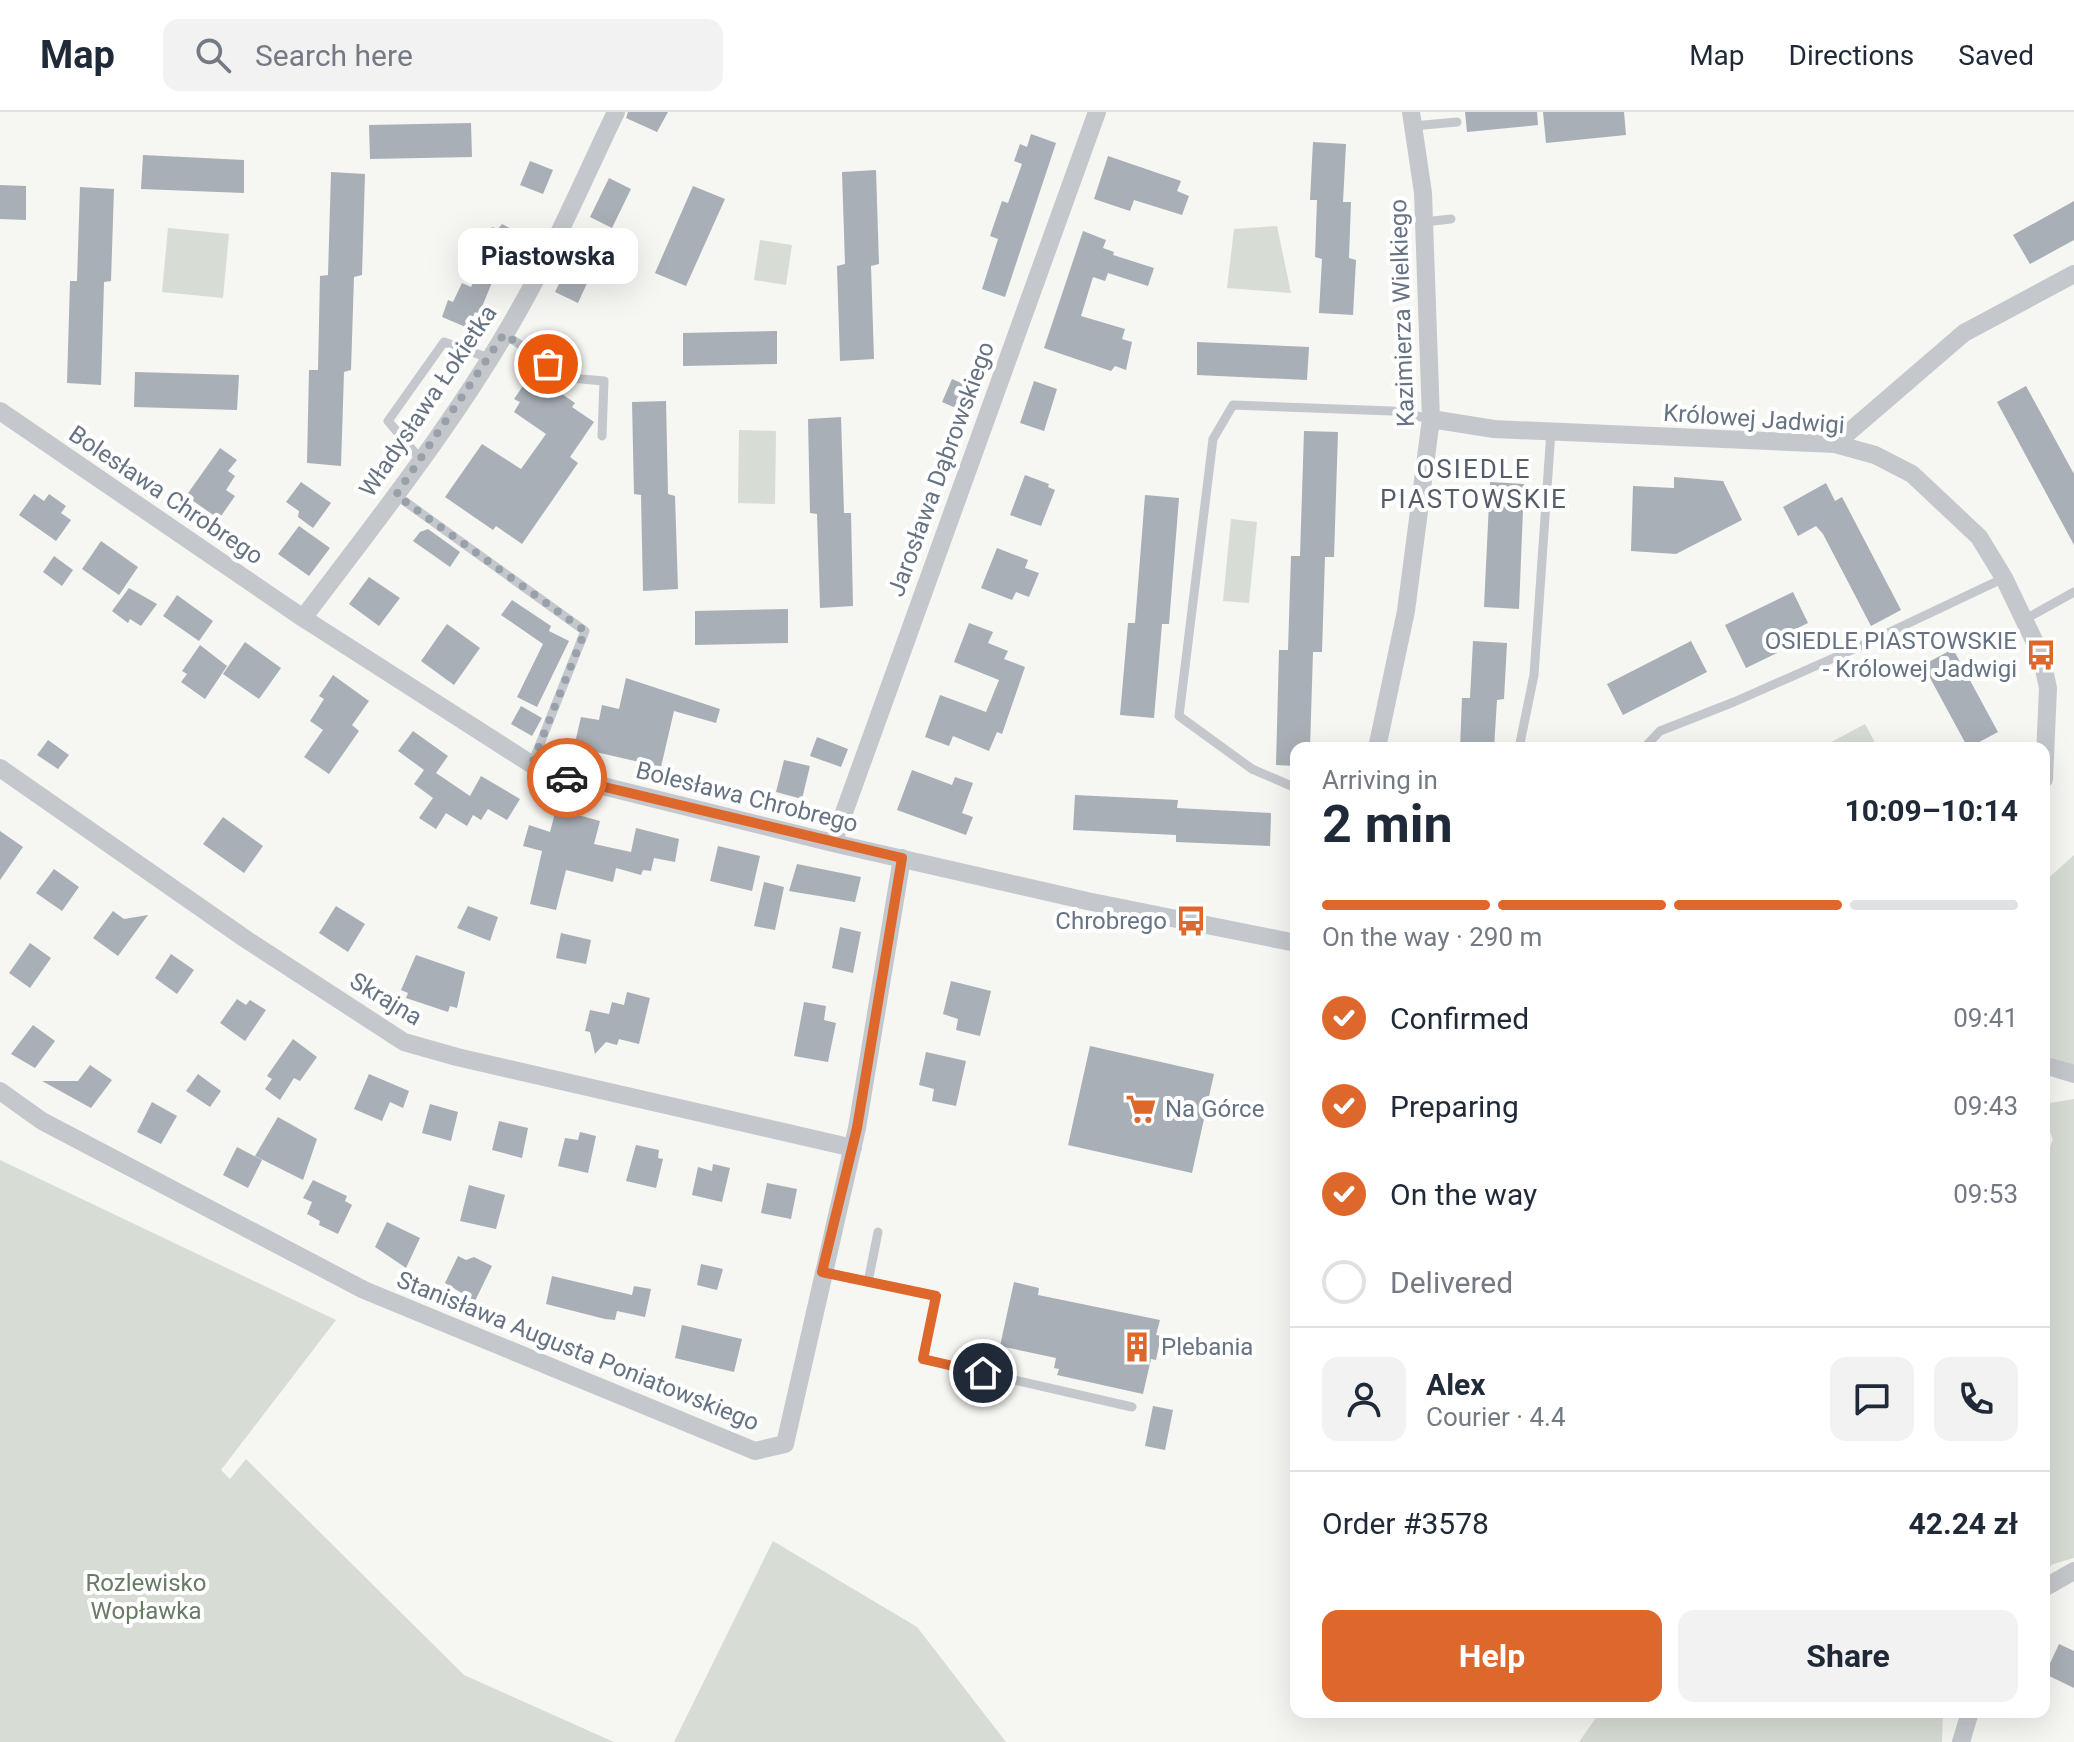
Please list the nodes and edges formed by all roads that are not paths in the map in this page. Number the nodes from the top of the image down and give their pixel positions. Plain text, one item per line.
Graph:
1 (616, 112) edge
2 (1097, 112) edge
3 (1412, 119) edge
4 (1457, 122) dead end
5 (1451, 219) dead end
6 (1424, 222) junction
7 (2074, 274) edge
8 (504, 334) junction
9 (489, 358) junction
10 (0, 411) edge
11 (1431, 419) junction
12 (1551, 431) junction
13 (602, 436) dead end
14 (1835, 444) junction
15 (421, 460) junction
16 (396, 495) junction
17 (2004, 578) junction
18 (2074, 592) edge
19 (303, 618) junction
20 (2022, 621) junction
21 (1378, 742) edge
22 (1520, 742) edge
23 (1650, 742) edge
24 (2046, 742) edge
25 (531, 766) junction
26 (0, 768) edge
27 (1290, 785) edge
28 (833, 843) junction
29 (902, 858) junction
30 (1290, 942) edge
31 (2050, 1067) edge
32 (2074, 1074) edge
33 (0, 1091) edge
34 (853, 1148) junction
35 (878, 1232) dead end
36 (822, 1272) junction
37 (868, 1282) junction
38 (1132, 1407) dead end
39 (2074, 1571) edge
40 (2050, 1585) edge
41 (1968, 1718) edge
42 (1961, 1742) edge

1 - 8 street, Władysława Łokietka
2 - 28 street, Jarosława Dąbrowskiego
3 - 4 lane
3 - 6 street, Kazimierza Wielkiego
5 - 6 lane
6 - 11 street, Kazimierza Wielkiego
7 - 14 street
8 - 9 street, Władysława Łokietka
8 - 13 lane
9 - 15 street, Władysława Łokietka
9 - 15 lane
10 - 19 street, Bolesława Chrobrego
11 - 12 street, Królowej Jadwigi
11 - 21 street, Kazimierza Wielkiego
11 - 27 lane
12 - 14 street, Królowej Jadwigi
12 - 22 lane
14 - 17 street, Królowej Jadwigi
15 - 16 street, Władysława Łokietka
16 - 19 street, Władysława Łokietka
16 - 25 lane
17 - 20 street, Królowej Jadwigi
17 - 23 lane
18 - 20 lane
19 - 25 street, Bolesława Chrobrego
20 - 24 street, Królowej Jadwigi
25 - 28 street, Bolesława Chrobrego
26 - 34 street, Skrajna
28 - 29 street, Bolesława Chrobrego
29 - 30 street, Bolesława Chrobrego
29 - 34 street, Stanisława Augusta Poniatowskiego
31 - 32 street
33 - 36 street, Stanisława Augusta Poniatowskiego
34 - 36 street, Stanisława Augusta Poniatowskiego
35 - 37 lane
36 - 37 lane
37 - 38 lane
39 - 40 street
41 - 42 street

